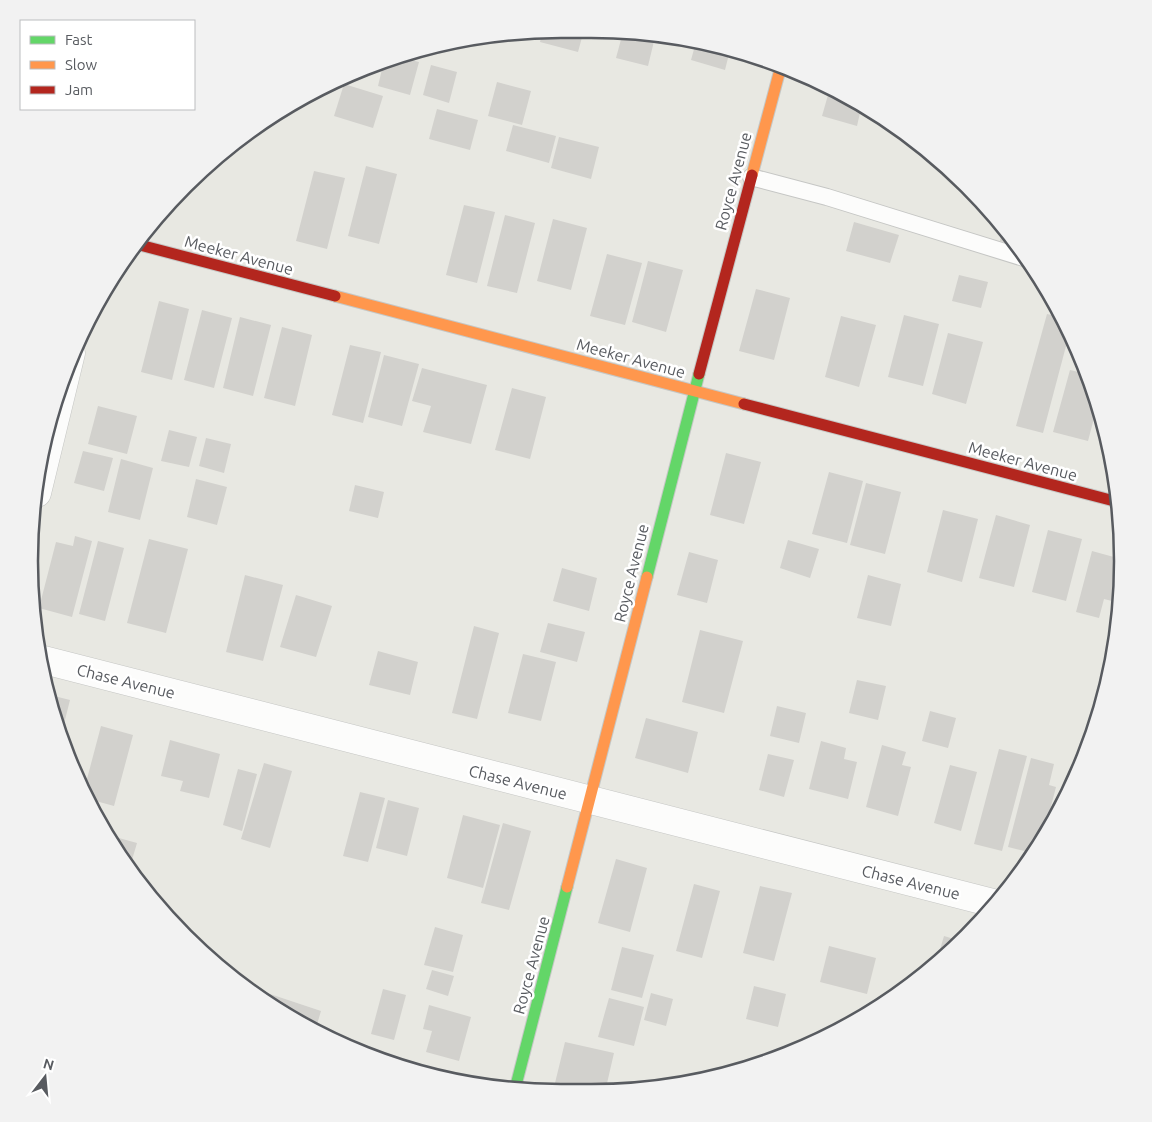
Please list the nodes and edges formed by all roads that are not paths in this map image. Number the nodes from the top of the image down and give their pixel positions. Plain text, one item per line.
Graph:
1 (779, 73) edge
2 (751, 177) junction
3 (143, 246) edge
4 (1015, 254) edge
5 (694, 392) junction
6 (1111, 500) edge
7 (48, 661) edge
8 (590, 801) junction
9 (988, 902) edge
10 (517, 1082) edge

1 - 2 street, Royce Avenue
2 - 4 lane
2 - 5 street, Royce Avenue
3 - 5 street, Meeker Avenue
5 - 6 street, Meeker Avenue
5 - 8 street, Royce Avenue
7 - 8 street, Chase Avenue
8 - 9 street, Chase Avenue
8 - 10 street, Royce Avenue

